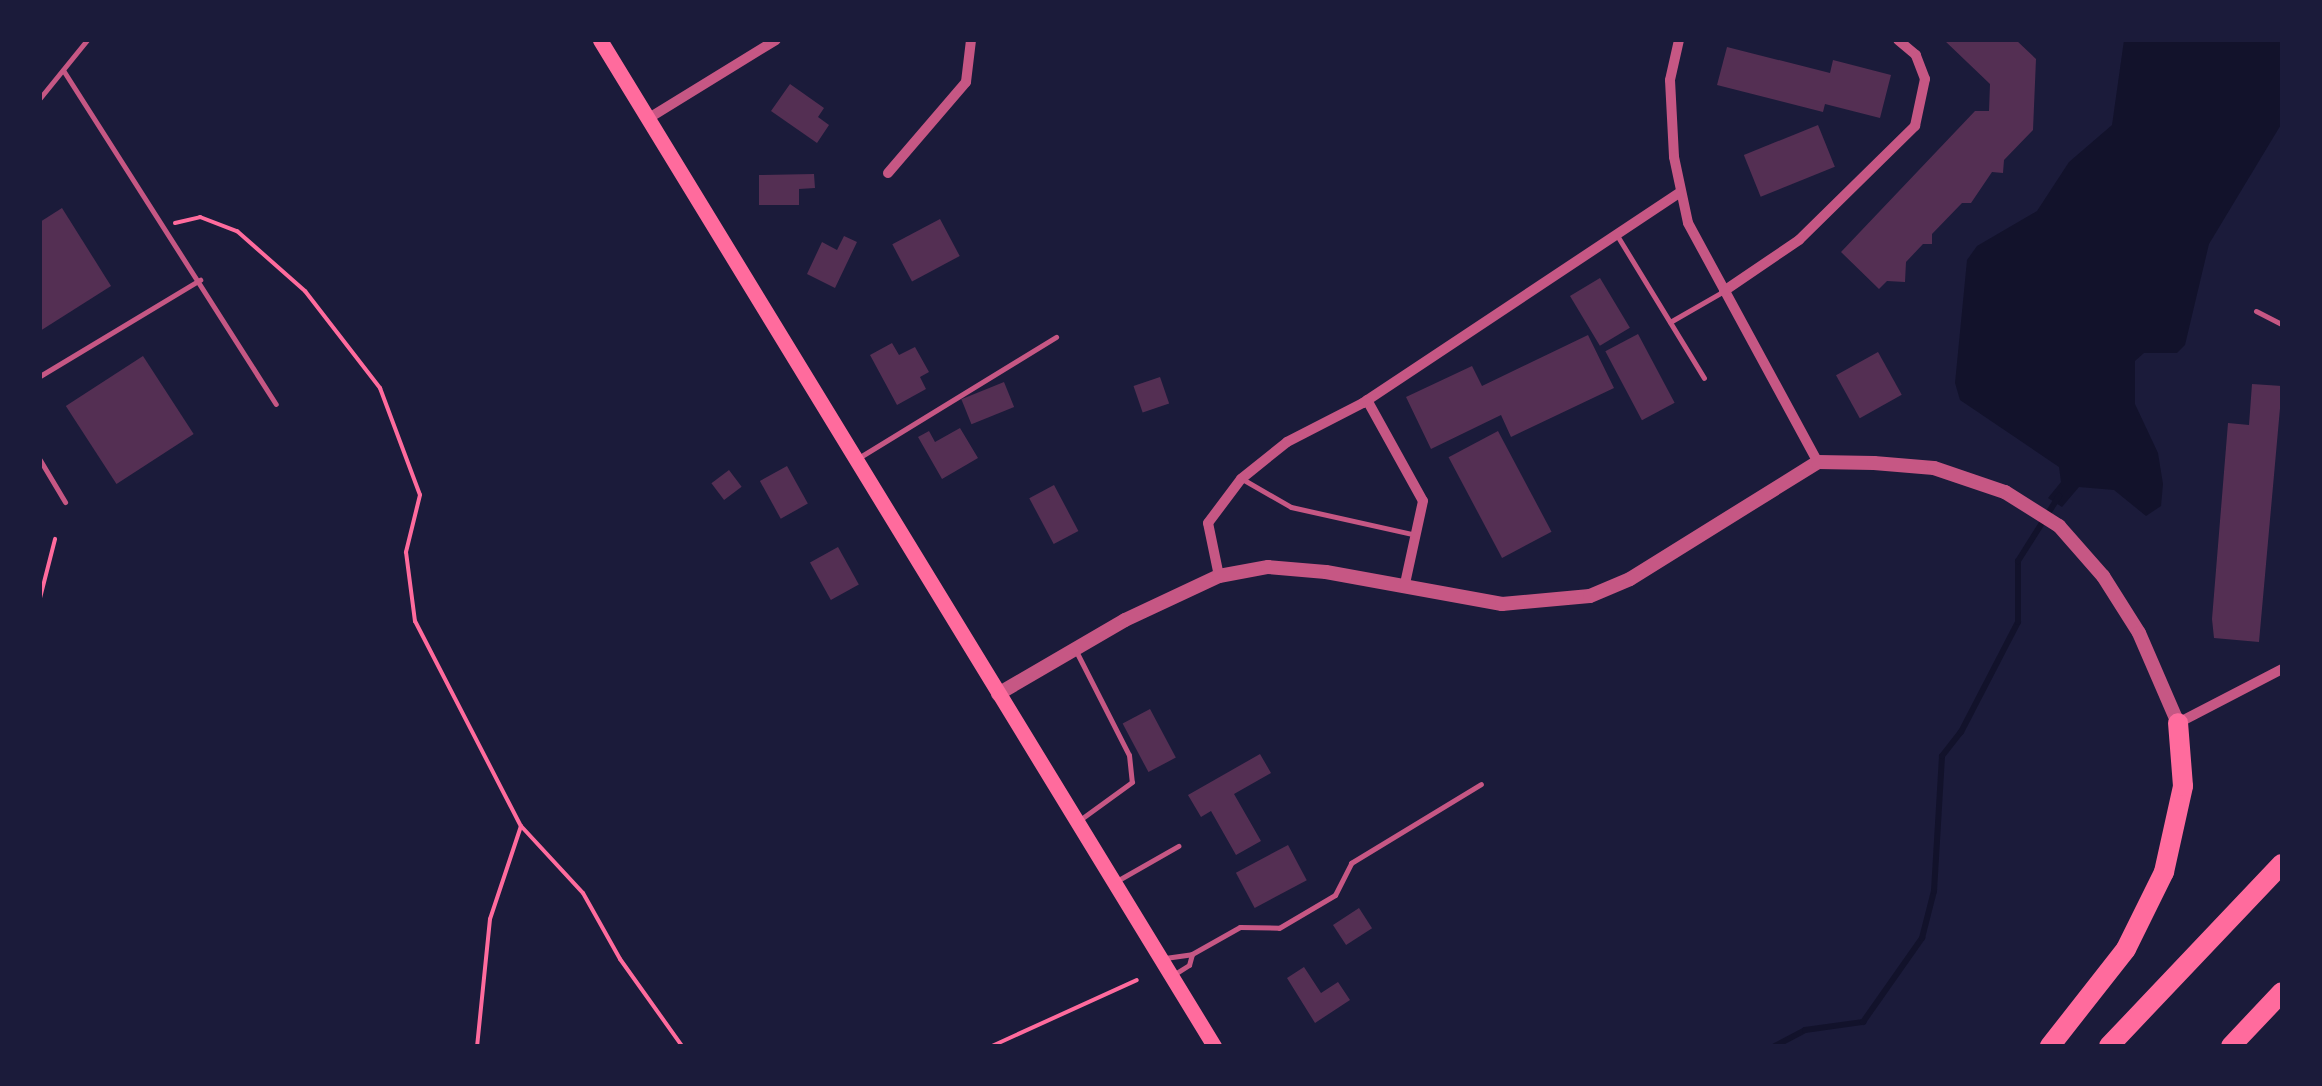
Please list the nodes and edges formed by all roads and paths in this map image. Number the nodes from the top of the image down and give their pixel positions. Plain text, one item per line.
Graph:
1 (87, 40) edge
2 (600, 40) edge
3 (776, 40) edge
4 (971, 40) edge
5 (1680, 40) edge
6 (1898, 40) edge
7 (63, 70) junction
8 (40, 98) edge
9 (649, 118) junction
10 (888, 173) dead end
11 (1680, 192) junction
12 (165, 225) junction
13 (1617, 234) junction
14 (200, 280) junction
15 (1724, 291) junction
16 (2256, 310) dead end
17 (1670, 322) junction
18 (2282, 324) edge
19 (1056, 337) dead end
20 (40, 376) edge
21 (1704, 378) dead end
22 (1368, 400) junction
23 (276, 404) dead end
24 (858, 458) junction
25 (40, 460) edge
26 (1818, 462) junction
27 (1241, 479) junction
28 (65, 502) dead end
29 (1416, 534) junction
30 (54, 539) dead end
31 (1219, 576) junction
32 (1404, 588) junction
33 (40, 598) edge
34 (1075, 649) junction
35 (2282, 669) edge
36 (998, 694) junction
37 (2178, 723) junction
38 (1480, 784) dead end
39 (1075, 824) junction
40 (522, 826) junction
41 (1178, 846) dead end
42 (2282, 864) edge
43 (1112, 884) junction
44 (1192, 954) junction
45 (1160, 961) junction
46 (1171, 977) junction
47 (1136, 980) dead end
48 (2282, 992) edge
49 (477, 1046) edge
50 (682, 1046) edge
51 (992, 1046) edge
52 (1214, 1046) edge
53 (2050, 1046) edge
54 (2109, 1046) edge
55 (2231, 1046) edge

1 - 7 lane
2 - 9 main road
3 - 9 street
4 - 10 street
5 - 11 street
6 - 15 street
7 - 8 lane
7 - 12 lane
9 - 24 main road
11 - 13 street
11 - 15 street
12 - 14 lane
12 - 40 path
13 - 17 lane
13 - 22 street
14 - 20 lane
14 - 23 lane
15 - 17 lane
15 - 26 street
16 - 18 lane
17 - 21 lane
19 - 24 lane
22 - 27 street
22 - 29 street
24 - 36 main road
25 - 28 lane
26 - 32 street
26 - 37 street
27 - 29 lane
27 - 31 street
29 - 32 street
30 - 33 path
31 - 32 street
31 - 34 street
34 - 36 street
34 - 39 lane
35 - 37 street
36 - 39 main road
37 - 53 highway
38 - 44 lane
39 - 43 main road
40 - 49 path
40 - 50 path
41 - 43 lane
42 - 54 highway
43 - 45 main road
44 - 45 lane
44 - 46 lane
45 - 46 main road
46 - 52 main road
47 - 51 path
48 - 55 highway

